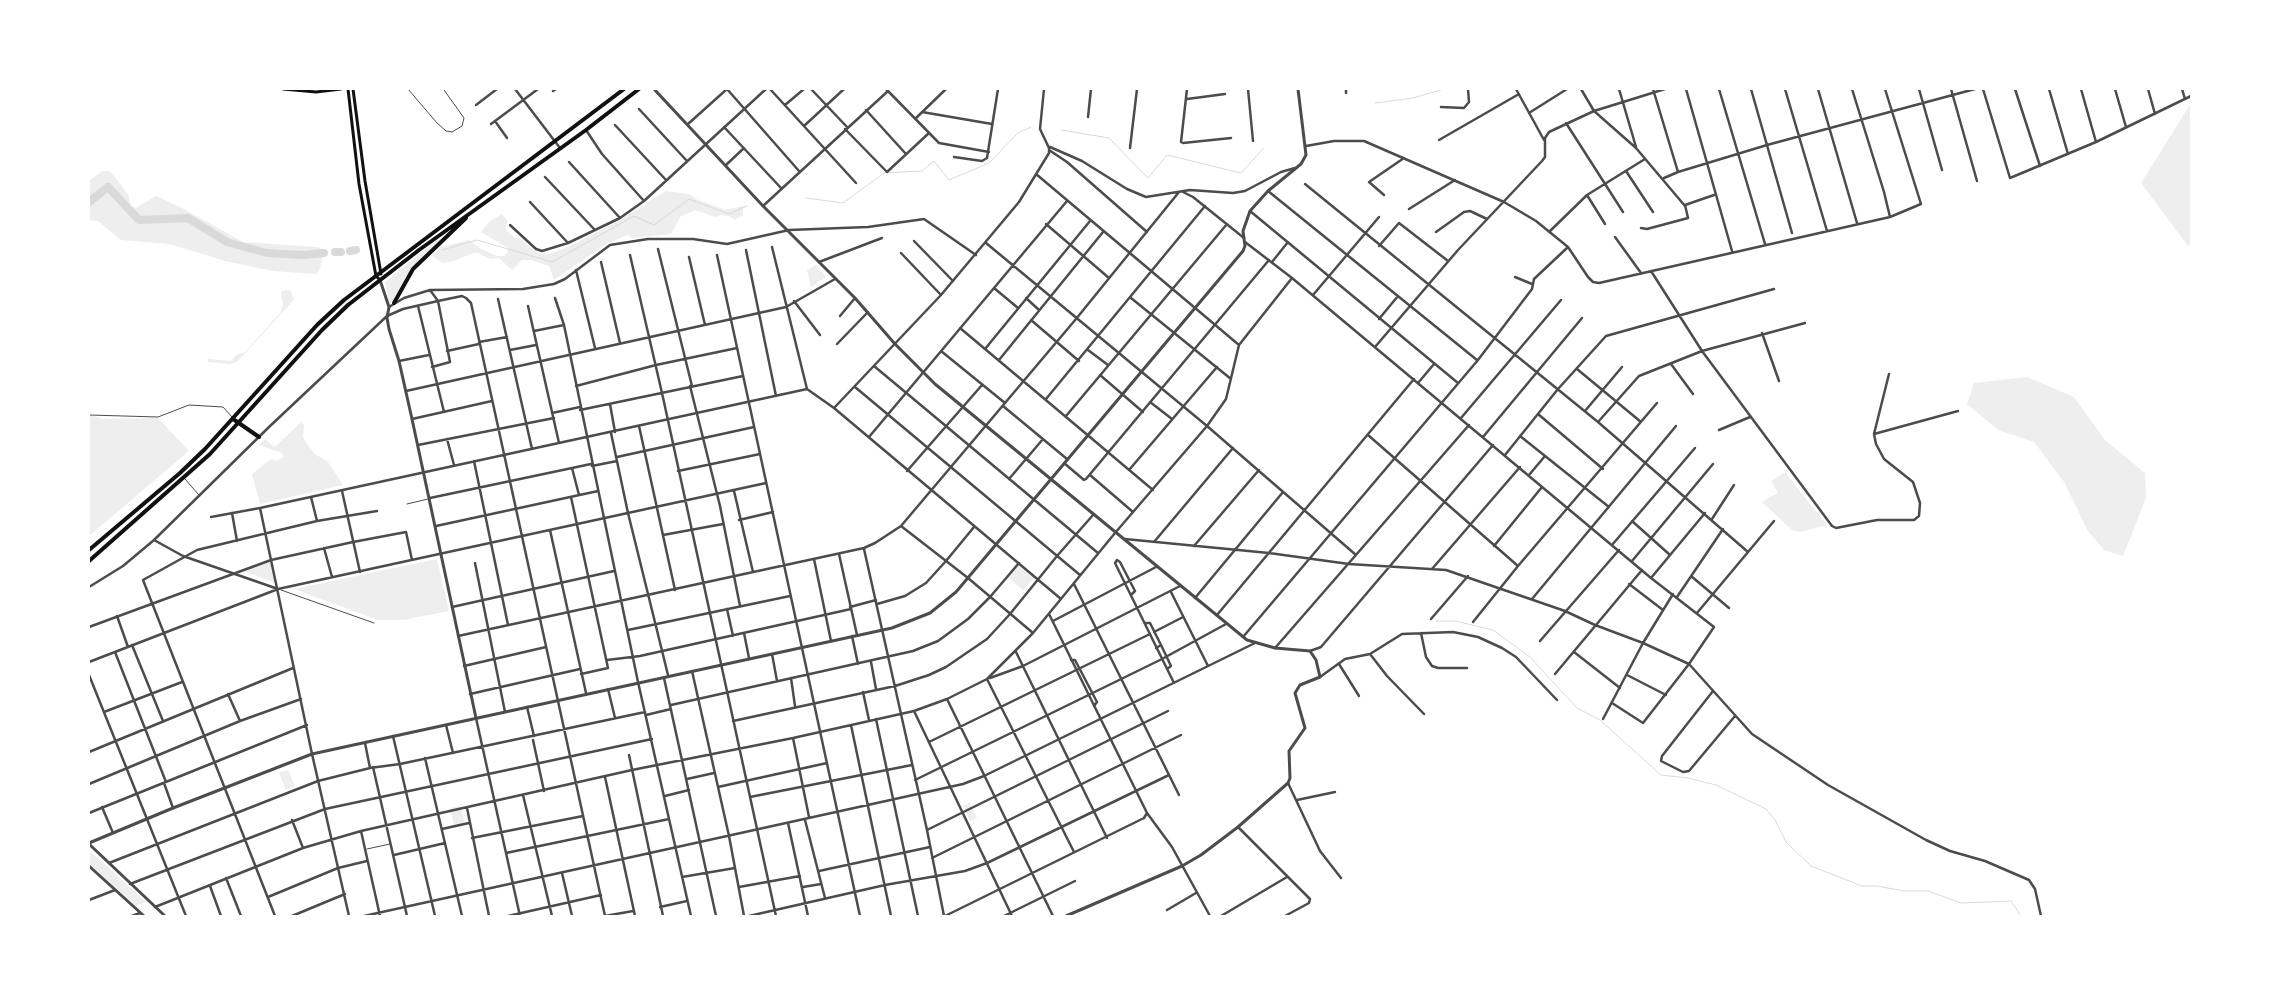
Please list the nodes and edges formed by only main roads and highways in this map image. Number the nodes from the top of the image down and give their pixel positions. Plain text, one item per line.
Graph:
1 (283, 89) edge
2 (341, 89) edge
3 (348, 89) edge
4 (353, 89) edge
5 (622, 89) edge
6 (639, 89) edge
7 (478, 206) junction
8 (381, 272) junction
9 (376, 276) junction
10 (380, 280) junction
11 (394, 303) road end
12 (270, 378) junction
13 (275, 383) junction
14 (233, 419) junction
15 (240, 423) junction
16 (259, 437) road end
17 (89, 550) edge
18 (89, 561) edge

1 - 2 main road
3 - 9 main road
4 - 8 main road
5 - 8 main road
6 - 7 main road
7 - 10 main road
7 - 11 main road
8 - 9 main road
8 - 10 main road
9 - 10 main road
9 - 12 main road
10 - 13 main road
12 - 13 main road
12 - 14 main road
13 - 15 main road
14 - 15 main road
14 - 17 main road
15 - 16 main road
15 - 18 main road

